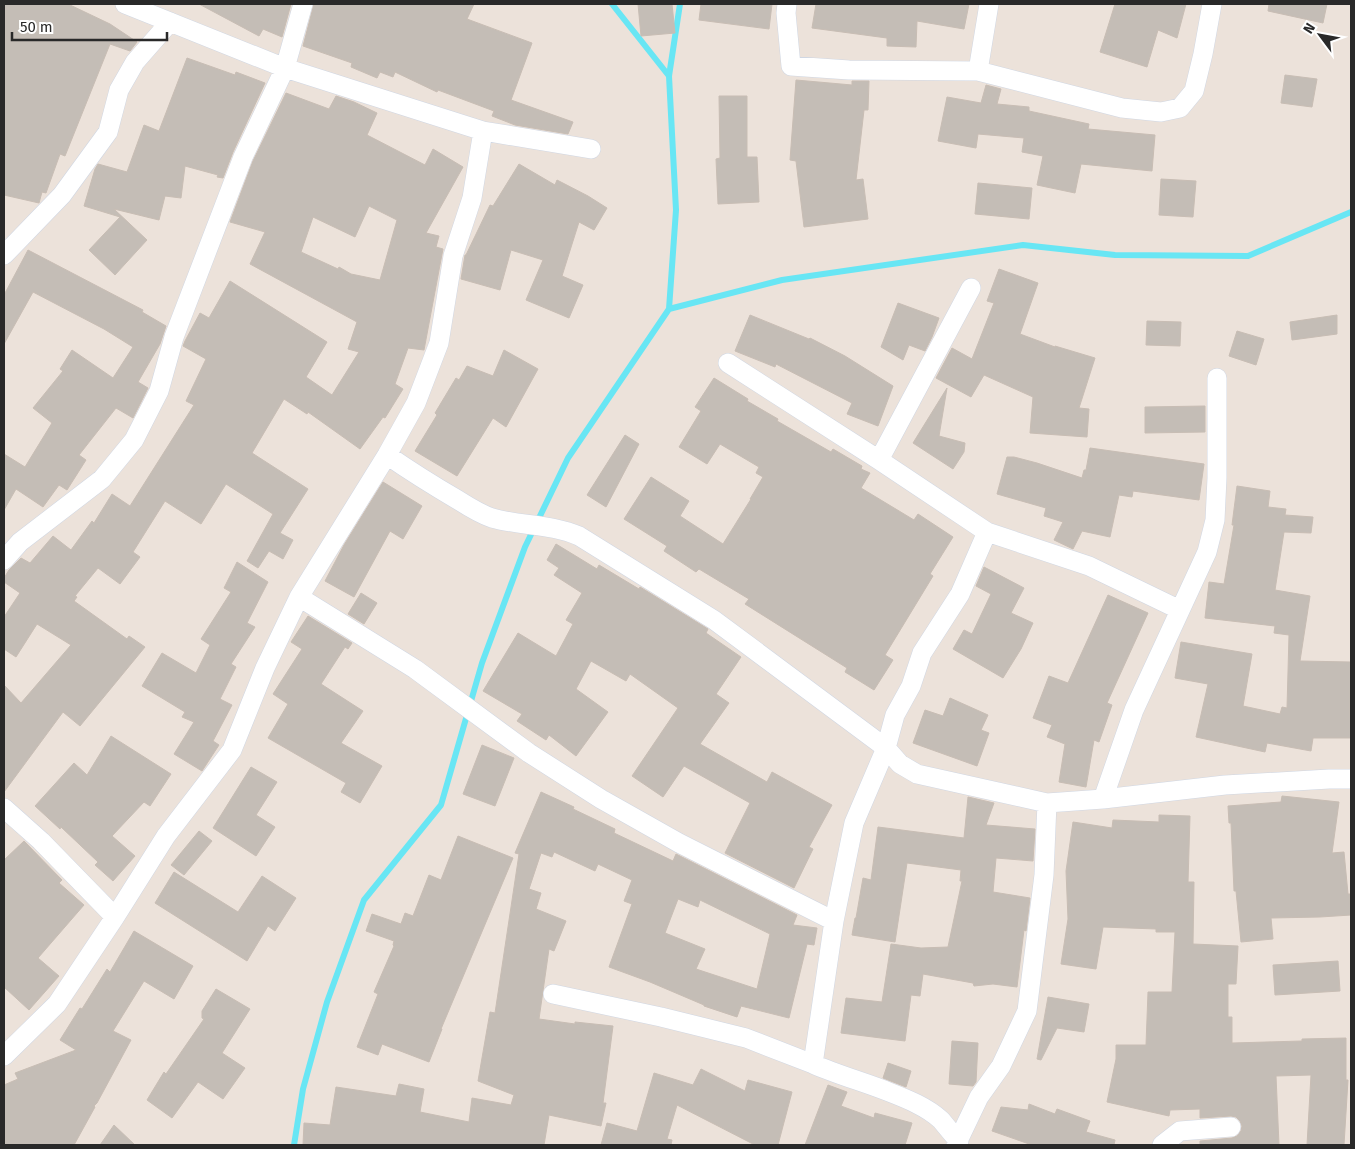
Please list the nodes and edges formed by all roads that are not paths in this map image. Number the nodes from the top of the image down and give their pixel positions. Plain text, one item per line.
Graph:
1 (125, 4) edge
2 (303, 4) edge
3 (787, 4) edge
4 (989, 4) edge
5 (1212, 4) edge
6 (170, 22) junction
7 (285, 68) junction
8 (978, 71) junction
9 (483, 131) junction
10 (591, 149) dead end
11 (4, 255) edge
12 (971, 288) dead end
13 (728, 363) dead end
14 (1216, 378) dead end
15 (387, 455) junction
16 (879, 460) junction
17 (987, 532) junction
18 (4, 560) edge
19 (299, 597) junction
20 (1180, 610) junction
21 (886, 748) junction
22 (1351, 779) edge
23 (1103, 799) junction
24 (1047, 803) junction
25 (4, 808) edge
26 (115, 917) junction
27 (834, 921) junction
28 (553, 994) dead end
29 (4, 1056) edge
30 (813, 1064) junction
31 (1231, 1127) dead end
32 (958, 1143) edge
33 (1162, 1145) edge

1 - 6 street
2 - 7 street
3 - 8 street
4 - 8 street
5 - 8 street
6 - 7 street
6 - 11 street
7 - 9 street
7 - 18 street
9 - 10 street
9 - 15 street
12 - 16 street
13 - 16 street
14 - 20 street
15 - 19 street
15 - 21 street
16 - 17 street
17 - 20 street
17 - 21 street
19 - 26 street
19 - 27 street
20 - 23 street
21 - 24 street
21 - 27 street
22 - 23 street
23 - 24 street
24 - 32 street
25 - 26 street
26 - 29 street
27 - 30 street
28 - 30 street
30 - 32 street
31 - 33 street

